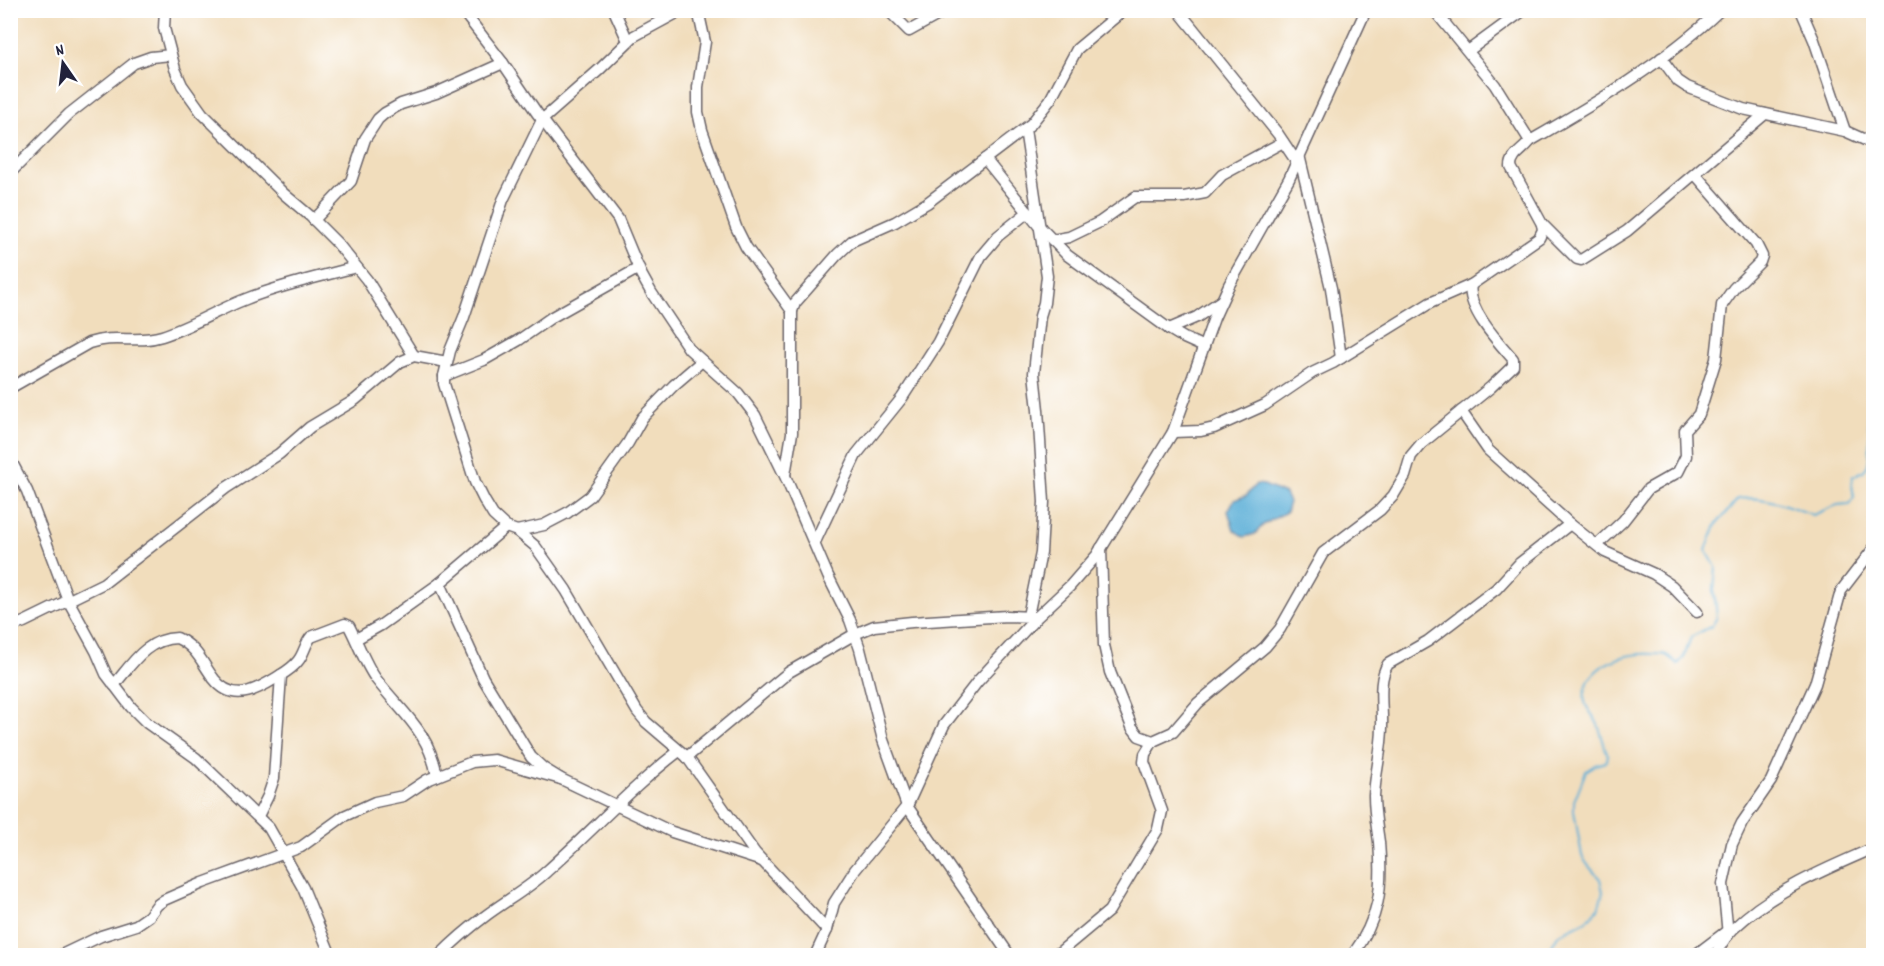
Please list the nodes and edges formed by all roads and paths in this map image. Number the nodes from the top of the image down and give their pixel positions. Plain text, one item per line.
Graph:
1 (165, 10) edge
2 (462, 10) edge
3 (614, 10) edge
4 (682, 10) edge
5 (698, 10) edge
6 (888, 10) edge
7 (947, 10) edge
8 (1124, 10) edge
9 (1178, 10) edge
10 (1366, 10) edge
11 (1434, 10) edge
12 (1524, 10) edge
13 (1720, 10) edge
14 (1801, 10) edge
15 (628, 41) junction
16 (1468, 51) junction
17 (171, 55) junction
18 (1660, 58) junction
19 (503, 63) junction
20 (1765, 114) junction
21 (542, 120) junction
22 (1025, 129) junction
23 (1845, 131) junction
24 (1530, 141) junction
25 (1284, 142) junction
26 (1874, 144) edge
27 (1298, 158) junction
28 (985, 159) junction
29 (10, 172) edge
30 (1695, 174) junction
31 (1028, 213) junction
32 (314, 220) junction
33 (1542, 224) junction
34 (1038, 225) junction
35 (1052, 240) junction
36 (356, 267) junction
37 (639, 268) junction
38 (1471, 285) junction
39 (1222, 301) junction
40 (792, 311) junction
41 (1169, 329) junction
42 (1204, 347) junction
43 (414, 356) junction
44 (1341, 358) junction
45 (702, 361) junction
46 (447, 362) junction
47 (444, 376) junction
48 (10, 388) edge
49 (1461, 411) junction
50 (1173, 432) junction
51 (10, 459) edge
52 (785, 476) junction
53 (1570, 524) junction
54 (511, 529) junction
55 (815, 542) junction
56 (1597, 545) junction
57 (1101, 547) junction
58 (1874, 548) edge
59 (440, 584) junction
60 (68, 600) junction
61 (1697, 612) dead end
62 (1032, 617) junction
63 (10, 627) edge
64 (855, 634) junction
65 (356, 639) junction
66 (281, 675) junction
67 (114, 686) junction
68 (1153, 741) junction
69 (683, 754) junction
70 (437, 776) junction
71 (561, 779) junction
72 (618, 806) junction
73 (907, 806) junction
74 (258, 816) junction
75 (1874, 848) edge
76 (285, 854) junction
77 (763, 862) junction
78 (826, 930) junction
79 (1728, 933) junction
80 (1715, 955) edge
81 (58, 956) edge
82 (331, 956) edge
83 (439, 956) edge
84 (815, 956) edge
85 (1010, 956) edge
86 (1055, 956) edge
87 (1352, 956) edge
88 (1694, 956) edge

1 - 17 street
2 - 19 street
3 - 15 street
4 - 15 street
5 - 40 street
6 - 7 street
8 - 22 street
9 - 25 street
10 - 27 street
11 - 16 street
12 - 16 street
13 - 18 street
14 - 23 street
15 - 21 street
16 - 24 street
17 - 29 street
17 - 32 street
18 - 20 street
18 - 24 street
19 - 21 street
19 - 32 street
20 - 23 street
20 - 30 street
21 - 37 street
21 - 46 street
22 - 28 street
22 - 34 street
23 - 26 street
24 - 33 street
25 - 27 street
25 - 35 street
27 - 39 street
27 - 44 street
28 - 31 street
28 - 40 street
30 - 33 street
30 - 56 street
31 - 34 street
31 - 55 street
32 - 36 street
33 - 38 street
34 - 35 street
34 - 62 street
35 - 41 street
36 - 43 street
36 - 48 street
37 - 45 street
37 - 47 street
38 - 44 street
38 - 49 street
39 - 41 street
39 - 42 street
40 - 52 street
41 - 42 street
42 - 50 street
43 - 46 street
43 - 60 street
44 - 50 street
45 - 52 street
45 - 54 street
46 - 47 street
47 - 54 street
49 - 53 street
49 - 68 street
50 - 57 street
51 - 60 street
52 - 55 street
53 - 56 street
53 - 87 street
54 - 59 street
54 - 69 street
55 - 64 street
56 - 61 street
57 - 62 street
57 - 68 street
58 - 79 street
59 - 65 street
59 - 71 street
60 - 63 street
60 - 67 street
62 - 64 street
62 - 73 street
64 - 69 street
64 - 73 street
65 - 66 street
65 - 70 street
66 - 67 street
66 - 74 street
67 - 74 street
68 - 86 street
69 - 72 street
69 - 77 street
70 - 71 street
70 - 76 street
71 - 72 street
72 - 77 street
72 - 83 street
73 - 78 street
73 - 85 street
74 - 76 street
75 - 79 street
76 - 81 street
76 - 82 street
77 - 78 street
78 - 84 street
79 - 80 street
79 - 88 street

